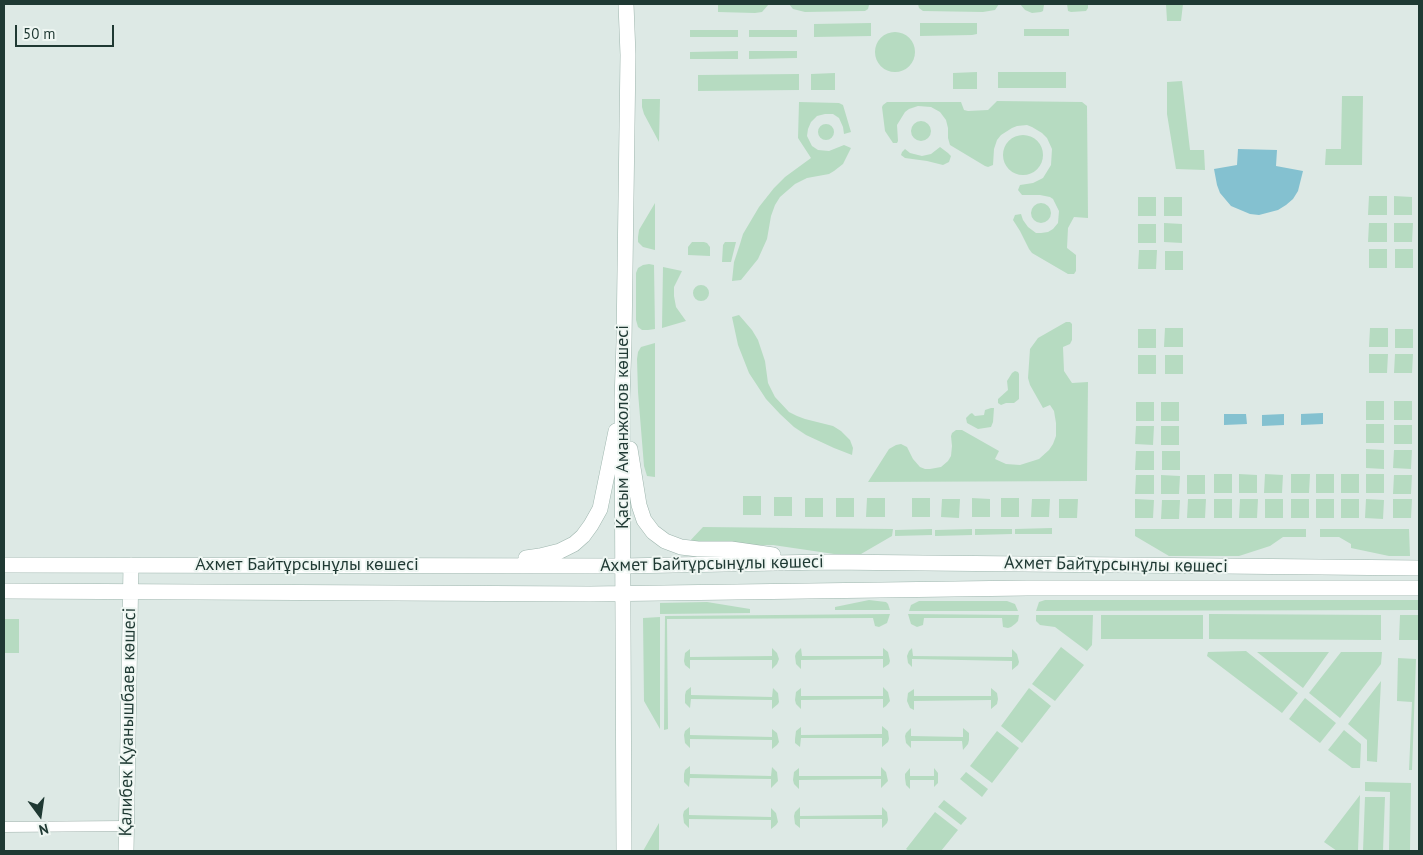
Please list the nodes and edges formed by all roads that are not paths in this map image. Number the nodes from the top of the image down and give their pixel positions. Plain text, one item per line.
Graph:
1 (626, 4) edge
2 (622, 400) junction
3 (826, 562) junction
4 (4, 565) edge
5 (131, 565) junction
6 (430, 566) junction
7 (622, 566) junction
8 (1419, 568) edge
9 (1419, 588) edge
10 (4, 591) edge
11 (130, 592) junction
12 (623, 593) junction
13 (125, 826) junction
14 (4, 827) edge
15 (126, 851) edge
16 (624, 851) edge

1 - 2 street, Қасым Аманжолов көшесі
2 - 3 street
2 - 6 street
2 - 7 street, Қасым Аманжолов көшесі
3 - 7 street, Ахмет Байтұрсынұлы көшесі
3 - 8 street, Ахмет Байтұрсынұлы көшесі
4 - 5 street, Ахмет Байтұрсынұлы көшесі
5 - 6 street, Ахмет Байтұрсынұлы көшесі
5 - 11 street, Қалибек Қуанышбаев көшесі
6 - 7 street, Ахмет Байтұрсынұлы көшесі
7 - 12 street, Қасым Аманжолов көшесі
9 - 12 street, Ахмет Байтұрсынұлы көшесі
10 - 11 street, Ахмет Байтұрсынұлы көшесі
11 - 12 street, Ахмет Байтұрсынұлы көшесі
11 - 13 street, Қалибек Қуанышбаев көшесі
12 - 16 street, Қасым Аманжолов көшесі
13 - 14 street
13 - 15 street, Қалибек Қуанышбаев көшесі

